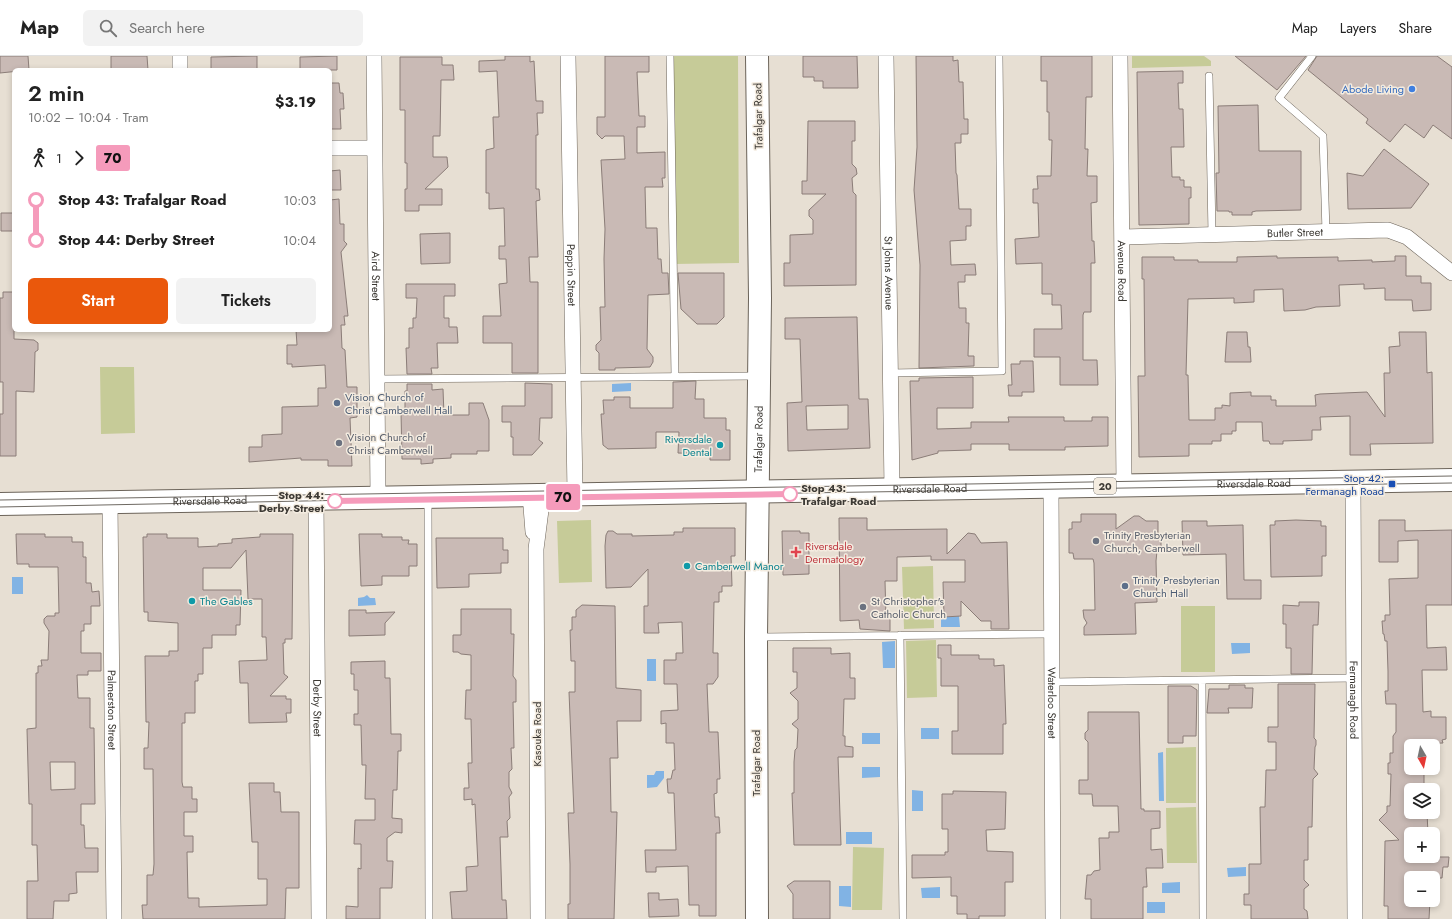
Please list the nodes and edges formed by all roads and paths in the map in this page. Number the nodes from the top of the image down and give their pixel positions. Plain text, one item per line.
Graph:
1 (180, 56) edge
2 (374, 56) edge
3 (568, 56) edge
4 (670, 56) edge
5 (757, 56) edge
6 (886, 56) edge
7 (1000, 56) edge
8 (1120, 56) edge
9 (1312, 56) edge
10 (180, 68) edge
11 (1209, 76) dead end
12 (332, 148) edge
13 (374, 148) junction
14 (1326, 232) junction
15 (1212, 234) junction
16 (1123, 237) junction
17 (1452, 273) edge
18 (891, 373) junction
19 (675, 376) junction
20 (758, 376) junction
21 (574, 378) junction
22 (376, 379) junction
23 (1452, 480) edge
24 (1353, 482) junction
25 (1051, 486) junction
26 (1124, 486) junction
27 (892, 489) junction
28 (758, 491) junction
29 (535, 494) junction
30 (575, 494) junction
31 (378, 496) junction
32 (428, 496) junction
33 (316, 498) junction
34 (110, 502) junction
35 (0, 504) edge
36 (1052, 634) junction
37 (900, 635) junction
38 (756, 637) junction
39 (1354, 678) junction
40 (1202, 680) junction
41 (1052, 682) junction
42 (114, 919) edge
43 (319, 919) edge
44 (429, 919) edge
45 (538, 919) edge
46 (757, 919) edge
47 (903, 919) edge
48 (1053, 919) edge
49 (1204, 919) edge
50 (1355, 919) edge

1 - 10 street
2 - 13 street, Aird Street
3 - 21 street, Peppin Street
4 - 19 lane
5 - 20 main road, Trafalgar Road
6 - 18 street, St Johns Avenue
7 - 18 lane
8 - 16 street, Avenue Road
9 - 14 lane
11 - 15 lane
12 - 13 street
13 - 22 street, Aird Street
14 - 15 street, Butler Street
14 - 17 street, Butler Street
15 - 16 street, Butler Street
16 - 26 street, Avenue Road
18 - 27 street, St Johns Avenue
19 - 20 lane
19 - 21 lane
20 - 28 main road, Trafalgar Road
21 - 22 lane
21 - 30 street, Peppin Street
22 - 31 street, Aird Street
23 - 24 main road, Riversdale Road / 20
24 - 26 main road, Riversdale Road / 20
24 - 39 street, Fermanagh Road
25 - 26 main road, Riversdale Road / 20
25 - 27 main road, Riversdale Road / 20
25 - 36 street, Waterloo Street
27 - 28 main road, Riversdale Road / 20
28 - 30 main road, Riversdale Road / 20
28 - 38 main road, Trafalgar Road
29 - 30 main road, Riversdale Road / 20
29 - 32 main road, Riversdale Road / 20
29 - 45 street, Kasouka Road
31 - 32 main road, Riversdale Road / 20
31 - 33 main road, Riversdale Road / 20
32 - 44 lane
33 - 34 main road, Riversdale Road / 20
33 - 43 street, Derby Street
34 - 35 main road, Riversdale Road / 20
34 - 42 street, Palmerston Street
36 - 37 lane
36 - 41 street, Waterloo Street
37 - 38 lane
37 - 47 lane
38 - 46 main road, Trafalgar Road
39 - 40 lane
39 - 50 street, Fermanagh Road
40 - 41 lane
40 - 49 lane
41 - 48 street, Waterloo Street

